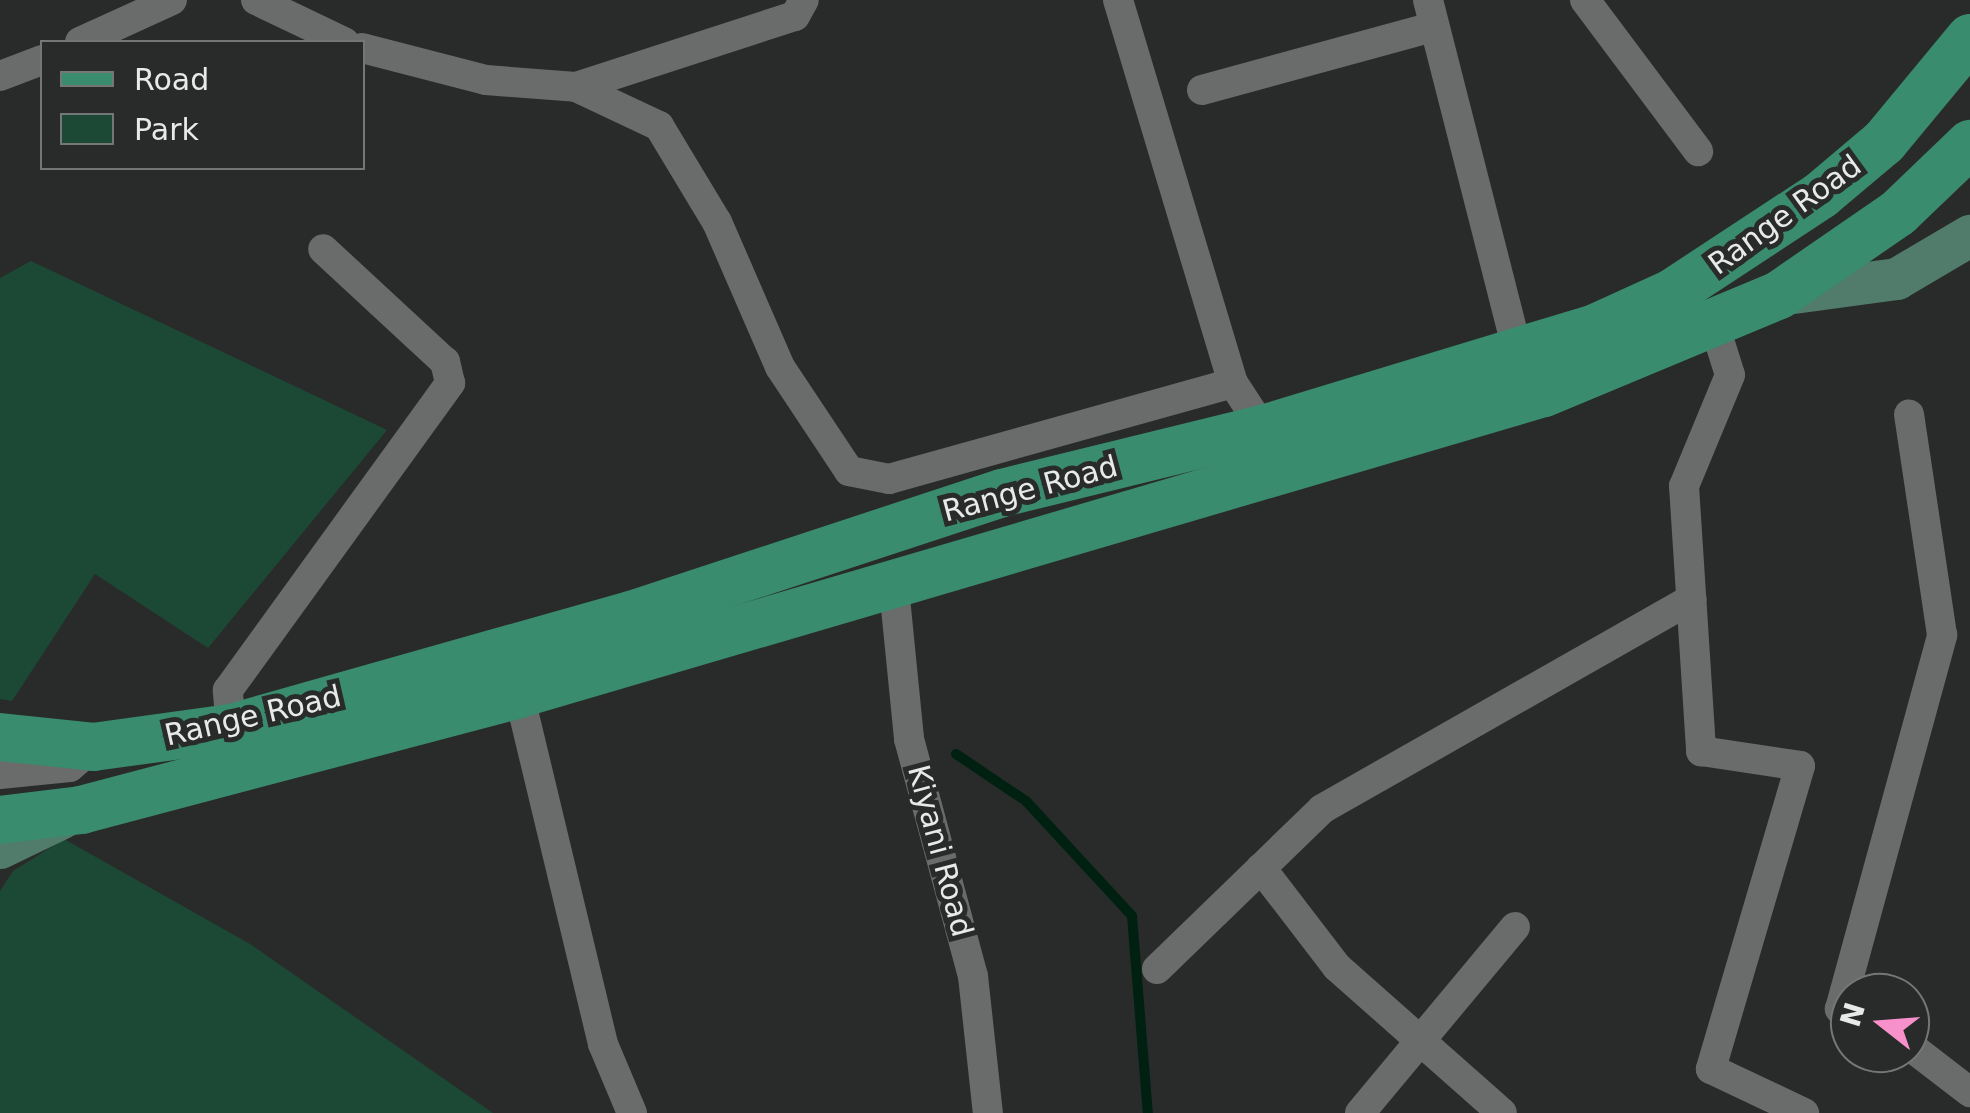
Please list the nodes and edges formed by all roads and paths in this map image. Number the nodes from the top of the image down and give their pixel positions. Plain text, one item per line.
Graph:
1 (172, 0) edge
2 (256, 0) edge
3 (804, 0) edge
4 (1118, 0) edge
5 (1586, 0) edge
6 (1431, 13) edge
7 (326, 23) edge
8 (1970, 38) edge
9 (84, 40) edge
10 (365, 49) edge
11 (40, 61) edge
12 (0, 76) edge
13 (576, 86) junction
14 (1202, 90) dead end
15 (1970, 144) edge
16 (1698, 151) dead end
17 (1970, 236) edge
18 (323, 249) dead end
19 (1779, 294) junction
20 (1714, 324) junction
21 (1518, 353) junction
22 (1234, 383) junction
23 (1909, 414) dead end
24 (1263, 429) junction
25 (894, 588) junction
26 (1691, 598) junction
27 (1956, 639) edge
28 (519, 694) junction
29 (231, 728) junction
30 (0, 737) edge
31 (93, 748) junction
32 (0, 774) edge
33 (81, 810) junction
34 (0, 820) edge
35 (0, 848) edge
36 (1261, 868) junction
37 (1515, 927) dead end
38 (1157, 968) dead end
39 (1851, 973) edge
40 (1421, 1041) junction
41 (1930, 1061) edge
42 (1970, 1092) edge
43 (1970, 1102) edge
44 (632, 1113) edge
45 (988, 1113) edge
46 (1360, 1113) edge
47 (1502, 1113) edge
48 (1804, 1113) edge
49 (1963, 1113) edge

1 - 9 street
2 - 7 street
3 - 13 street
4 - 22 street
5 - 16 street
6 - 14 street
6 - 21 street
8 - 21 main road, Range Road
10 - 13 street
11 - 12 street
13 - 22 street
15 - 19 main road
17 - 19 main road
18 - 29 street
19 - 20 main road
20 - 25 main road
20 - 26 street
21 - 24 main road, Range Road
22 - 24 street
23 - 27 street
24 - 29 main road, Range Road
25 - 28 main road
25 - 45 street, Kiyani Road
26 - 36 street
26 - 48 street
27 - 39 street
28 - 33 main road
28 - 44 street
29 - 31 main road, Range Road
30 - 31 main road, Range Road
31 - 32 street
33 - 34 main road
33 - 35 main road
36 - 38 street
36 - 40 street
37 - 40 street
40 - 46 street
40 - 47 street
41 - 42 street
43 - 49 street

